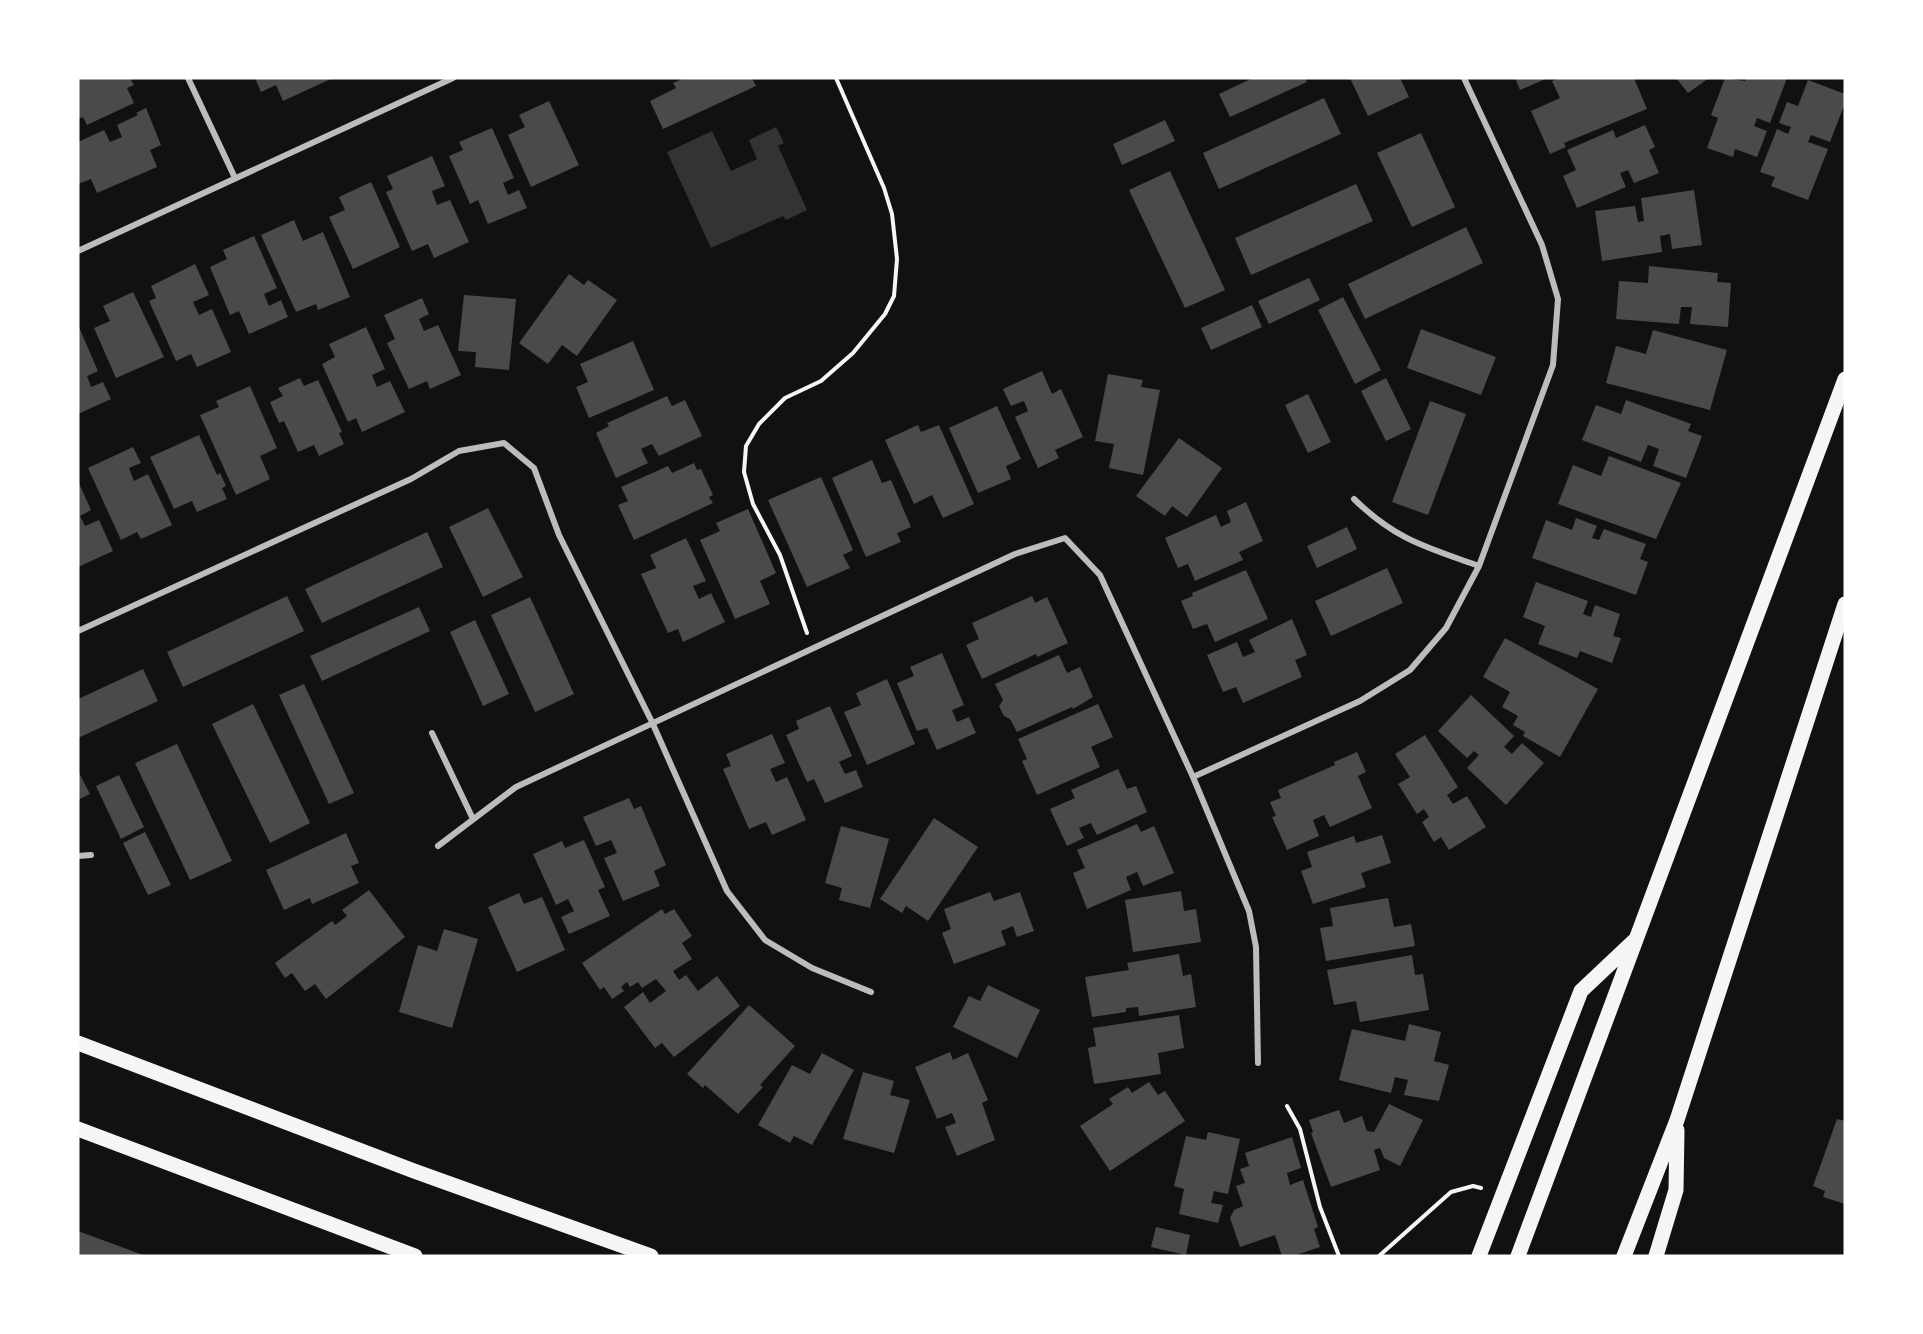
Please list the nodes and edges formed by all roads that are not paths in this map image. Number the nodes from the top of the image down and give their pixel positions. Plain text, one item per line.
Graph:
1 (188, 78) edge
2 (453, 78) edge
3 (1464, 78) edge
4 (235, 178) junction
5 (78, 251) edge
6 (1845, 379) edge
7 (1354, 499) dead end
8 (1479, 566) junction
9 (1845, 604) edge
10 (78, 631) edge
11 (652, 722) junction
12 (432, 733) dead end
13 (1193, 777) junction
14 (473, 819) junction
15 (438, 846) dead end
16 (91, 855) dead end
17 (78, 856) edge
18 (1636, 939) junction
19 (871, 992) dead end
20 (78, 1042) edge
21 (1258, 1063) dead end
22 (1677, 1120) junction
23 (78, 1129) edge
24 (388, 1251) edge
25 (415, 1256) edge
26 (651, 1256) edge
27 (1479, 1256) edge
28 (1518, 1256) edge
29 (1624, 1256) edge
30 (1656, 1256) edge

1 - 4 street
2 - 4 street
3 - 8 street
4 - 5 street
6 - 18 main road
7 - 8 street
8 - 13 street
9 - 22 main road
10 - 11 street
11 - 13 street
11 - 14 street
11 - 19 street
12 - 14 street
13 - 21 street
14 - 15 street
16 - 17 street
18 - 27 main road
18 - 28 main road
20 - 26 main road
22 - 29 main road
22 - 30 main road
23 - 24 main road
24 - 25 main road

